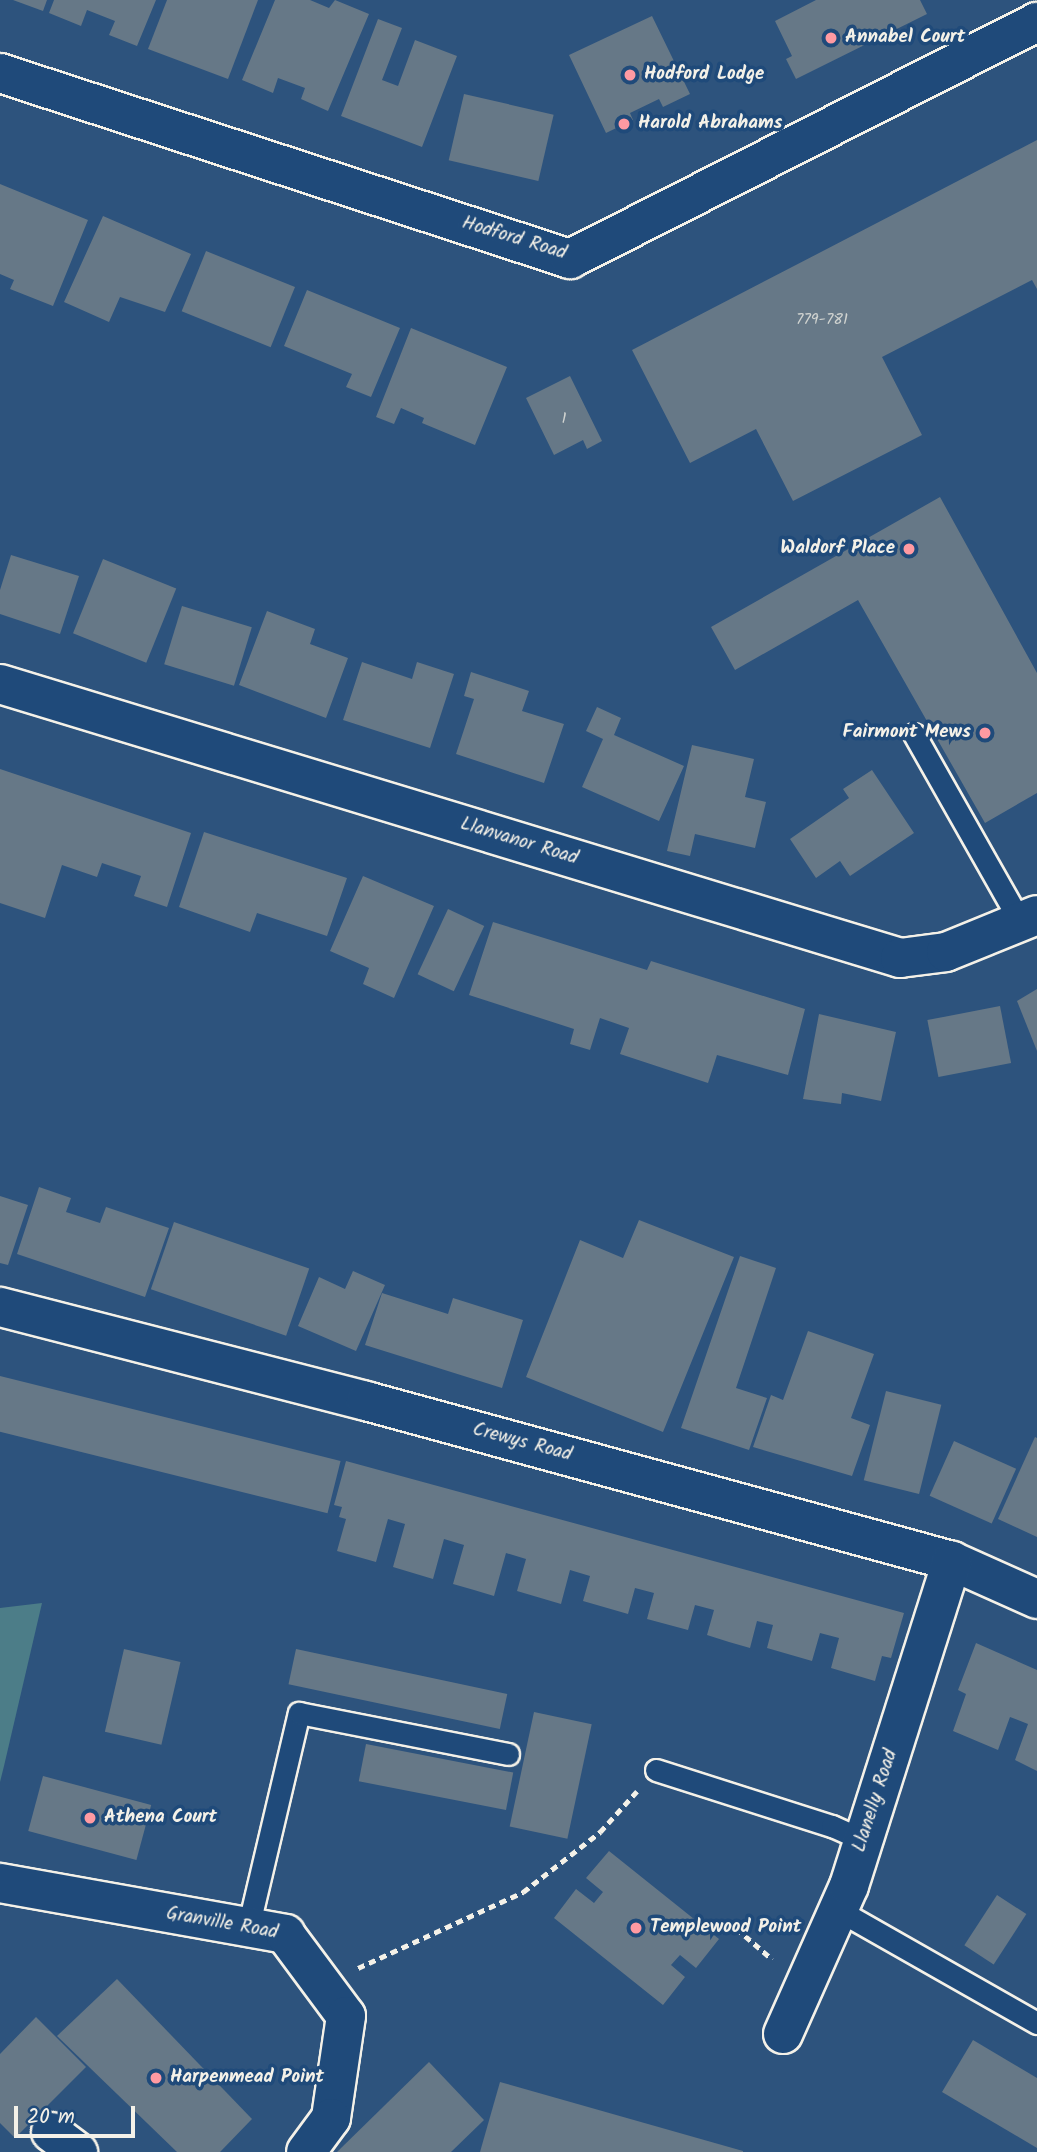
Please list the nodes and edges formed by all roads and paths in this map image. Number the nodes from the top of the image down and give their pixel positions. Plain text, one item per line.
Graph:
1 (1037, 22) edge
2 (0, 73) edge
3 (0, 684) edge
4 (914, 734) dead end
5 (1029, 919) edge
6 (0, 1307) edge
7 (952, 1561) junction
8 (1037, 1599) edge
9 (508, 1754) dead end
10 (656, 1770) joint
11 (864, 1840) junction
12 (0, 1883) edge
13 (838, 1910) junction
14 (248, 1928) junction
15 (736, 1928) dead end
16 (806, 1983) junction
17 (323, 1985) junction
18 (1037, 2023) edge
19 (783, 2034) dead end
20 (306, 2152) edge

1 - 2 street, Hodford Road
3 - 5 street, Llanvanor Road
4 - 5 lane
6 - 7 street, Crewys Road
7 - 8 street, Crewys Road
7 - 11 street, Llanelly Road
9 - 14 lane
10 - 11 lane
10 - 17 path
11 - 13 street, Llanelly Road
12 - 14 street, Granville Road
13 - 16 street, Llanelly Road
13 - 18 lane
14 - 17 street, Granville Road
15 - 16 path
16 - 19 street, Llanelly Road
17 - 20 street, Granville Road

